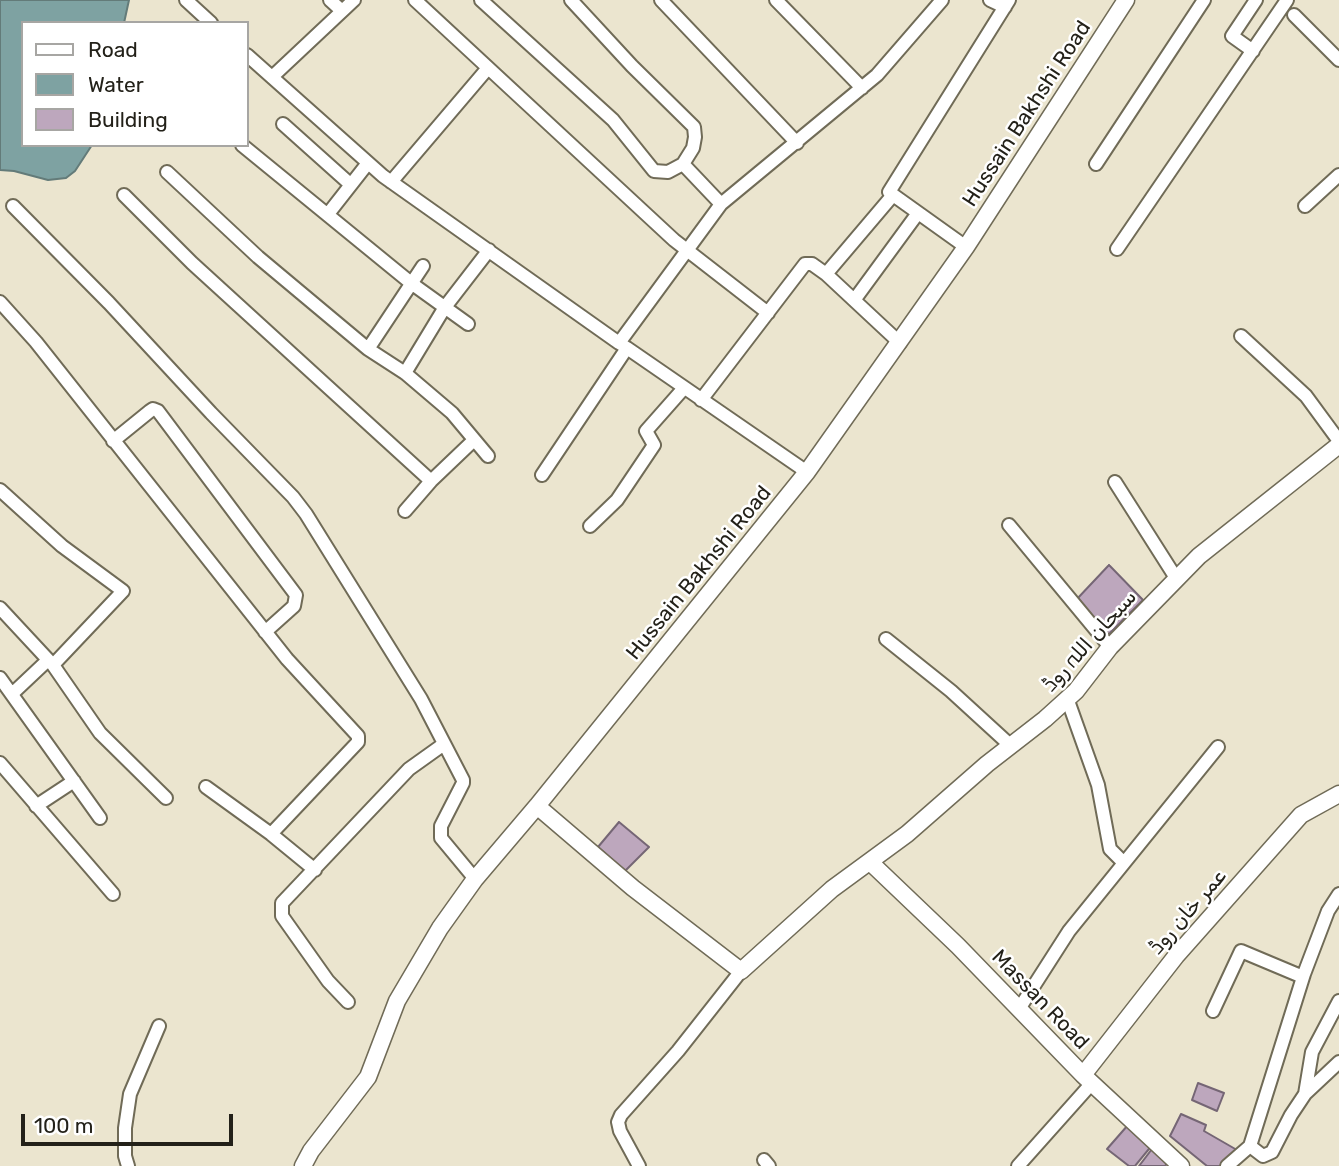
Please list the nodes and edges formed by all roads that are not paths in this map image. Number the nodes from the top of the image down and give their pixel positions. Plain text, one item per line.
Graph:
1 (186, 0) edge
2 (330, 0) edge
3 (354, 0) edge
4 (415, 0) edge
5 (481, 0) edge
6 (571, 0) edge
7 (660, 0) edge
8 (776, 0) edge
9 (942, 0) edge
10 (990, 0) edge
11 (1126, 0) edge
12 (1204, 0) edge
13 (1256, 0) edge
14 (1287, 0) edge
15 (1007, 4) edge
16 (342, 11) junction
17 (1294, 15) dead end
18 (209, 21) edge
19 (1253, 51) junction
20 (248, 56) edge
21 (1339, 60) edge
22 (488, 68) junction
23 (272, 78) junction
24 (862, 88) junction
25 (283, 124) dead end
26 (797, 143) junction
27 (244, 147) edge
28 (368, 163) junction
29 (683, 164) junction
30 (1096, 164) dead end
31 (167, 172) dead end
32 (1339, 175) edge
33 (391, 182) junction
34 (350, 184) junction
35 (124, 195) dead end
36 (893, 195) junction
37 (722, 204) junction
38 (13, 206) dead end
39 (1305, 206) dead end
40 (328, 214) junction
41 (918, 214) junction
42 (966, 247) junction
43 (1117, 249) dead end
44 (489, 250) junction
45 (687, 250) junction
46 (423, 266) dead end
47 (826, 274) junction
48 (411, 283) junction
49 (855, 299) junction
50 (0, 302) edge
51 (445, 307) junction
52 (768, 313) junction
53 (468, 324) dead end
54 (1241, 336) dead end
55 (901, 342) junction
56 (623, 345) junction
57 (368, 349) junction
58 (405, 373) junction
59 (684, 388) junction
60 (701, 400) junction
61 (474, 440) junction
62 (113, 441) junction
63 (1339, 443) edge
64 (488, 457) dead end
65 (807, 472) junction
66 (542, 475) dead end
67 (431, 481) junction
68 (1115, 482) dead end
69 (0, 490) edge
70 (405, 511) dead end
71 (1009, 525) dead end
72 (590, 526) dead end
73 (1176, 578) junction
74 (0, 608) edge
75 (265, 632) junction
76 (886, 639) dead end
77 (1110, 647) junction
78 (50, 662) junction
79 (0, 677) edge
80 (13, 693) junction
81 (1067, 698) junction
82 (444, 744) junction
83 (1010, 745) junction
84 (1218, 747) dead end
85 (0, 763) edge
86 (74, 781) junction
87 (206, 787) dead end
88 (1339, 794) edge
89 (166, 797) dead end
90 (36, 806) junction
91 (537, 806) junction
92 (100, 818) dead end
93 (271, 834) junction
94 (870, 862) junction
95 (1124, 863) junction
96 (315, 870) junction
97 (475, 879) junction
98 (113, 894) dead end
99 (1339, 894) edge
100 (741, 971) junction
101 (1303, 978) junction
102 (1339, 1001) edge
103 (348, 1002) dead end
104 (1019, 1009) junction
105 (1213, 1011) dead end
106 (159, 1026) dead end
107 (1339, 1062) edge
108 (1088, 1079) junction
109 (1305, 1094) junction
110 (1250, 1146) junction
111 (128, 1166) edge
112 (303, 1166) edge
113 (639, 1166) edge
114 (1018, 1166) edge
115 (1181, 1166) edge
116 (1227, 1166) edge

1 - 18 street
2 - 16 street
3 - 16 street
4 - 22 street
5 - 29 street
6 - 29 street
7 - 26 street
8 - 24 street
9 - 24 street
10 - 15 street
11 - 42 street, Hussain Bakhshi Road
12 - 30 street
13 - 19 street
14 - 19 street
15 - 36 street
16 - 23 street
17 - 21 street
19 - 43 street
20 - 23 street
22 - 33 street
22 - 45 street
23 - 28 street
24 - 26 street
25 - 34 street
26 - 37 street
27 - 40 street
28 - 33 street
28 - 34 street
29 - 37 street
31 - 57 street
32 - 39 street
33 - 44 street
34 - 40 street
35 - 67 street
36 - 41 street
36 - 47 street
37 - 45 street
38 - 82 street
40 - 48 street
41 - 42 street
41 - 49 street
42 - 55 street, Hussain Bakhshi Road
44 - 51 street
44 - 56 street
45 - 52 street
45 - 56 street
46 - 48 street
47 - 49 street
47 - 52 street
48 - 51 street
48 - 57 street
49 - 55 street
50 - 62 street
51 - 53 street
51 - 58 street
52 - 60 street
54 - 63 street
55 - 65 street, Hussain Bakhshi Road
56 - 59 street
56 - 66 street
57 - 58 street
58 - 61 street
59 - 60 street
59 - 72 street
60 - 65 street
61 - 64 street
61 - 67 street
62 - 75 street
62 - 75 street
63 - 73 street, سبحان اللہ روڈ
65 - 91 street, Hussain Bakhshi Road
67 - 70 street
68 - 73 street
69 - 78 street
71 - 77 street
73 - 77 street, سبحان اللہ روڈ
74 - 78 street
75 - 93 street
76 - 83 street
77 - 81 street, سبحان اللہ روڈ
78 - 80 street
78 - 89 street
79 - 80 street
80 - 86 street
81 - 83 street, سبحان اللہ روڈ
81 - 95 street
82 - 96 street
82 - 97 street
83 - 94 street, سبحان اللہ روڈ
84 - 95 street
85 - 90 street
86 - 90 street
86 - 92 street
87 - 93 street
88 - 108 street, عمر خان روڈ
90 - 98 street
91 - 97 street, Hussain Bakhshi Road
91 - 100 street
93 - 96 street
94 - 100 street, سبحان اللہ روڈ
94 - 104 street, Massan Road
95 - 104 street
96 - 103 street
97 - 112 street, Hussain Bakhshi Road
99 - 101 street
100 - 113 street
101 - 105 street
101 - 110 street
102 - 109 street
104 - 108 street, Massan Road
106 - 111 street
107 - 109 street
108 - 114 street
108 - 115 street, Massan Road
109 - 110 street
110 - 116 street

